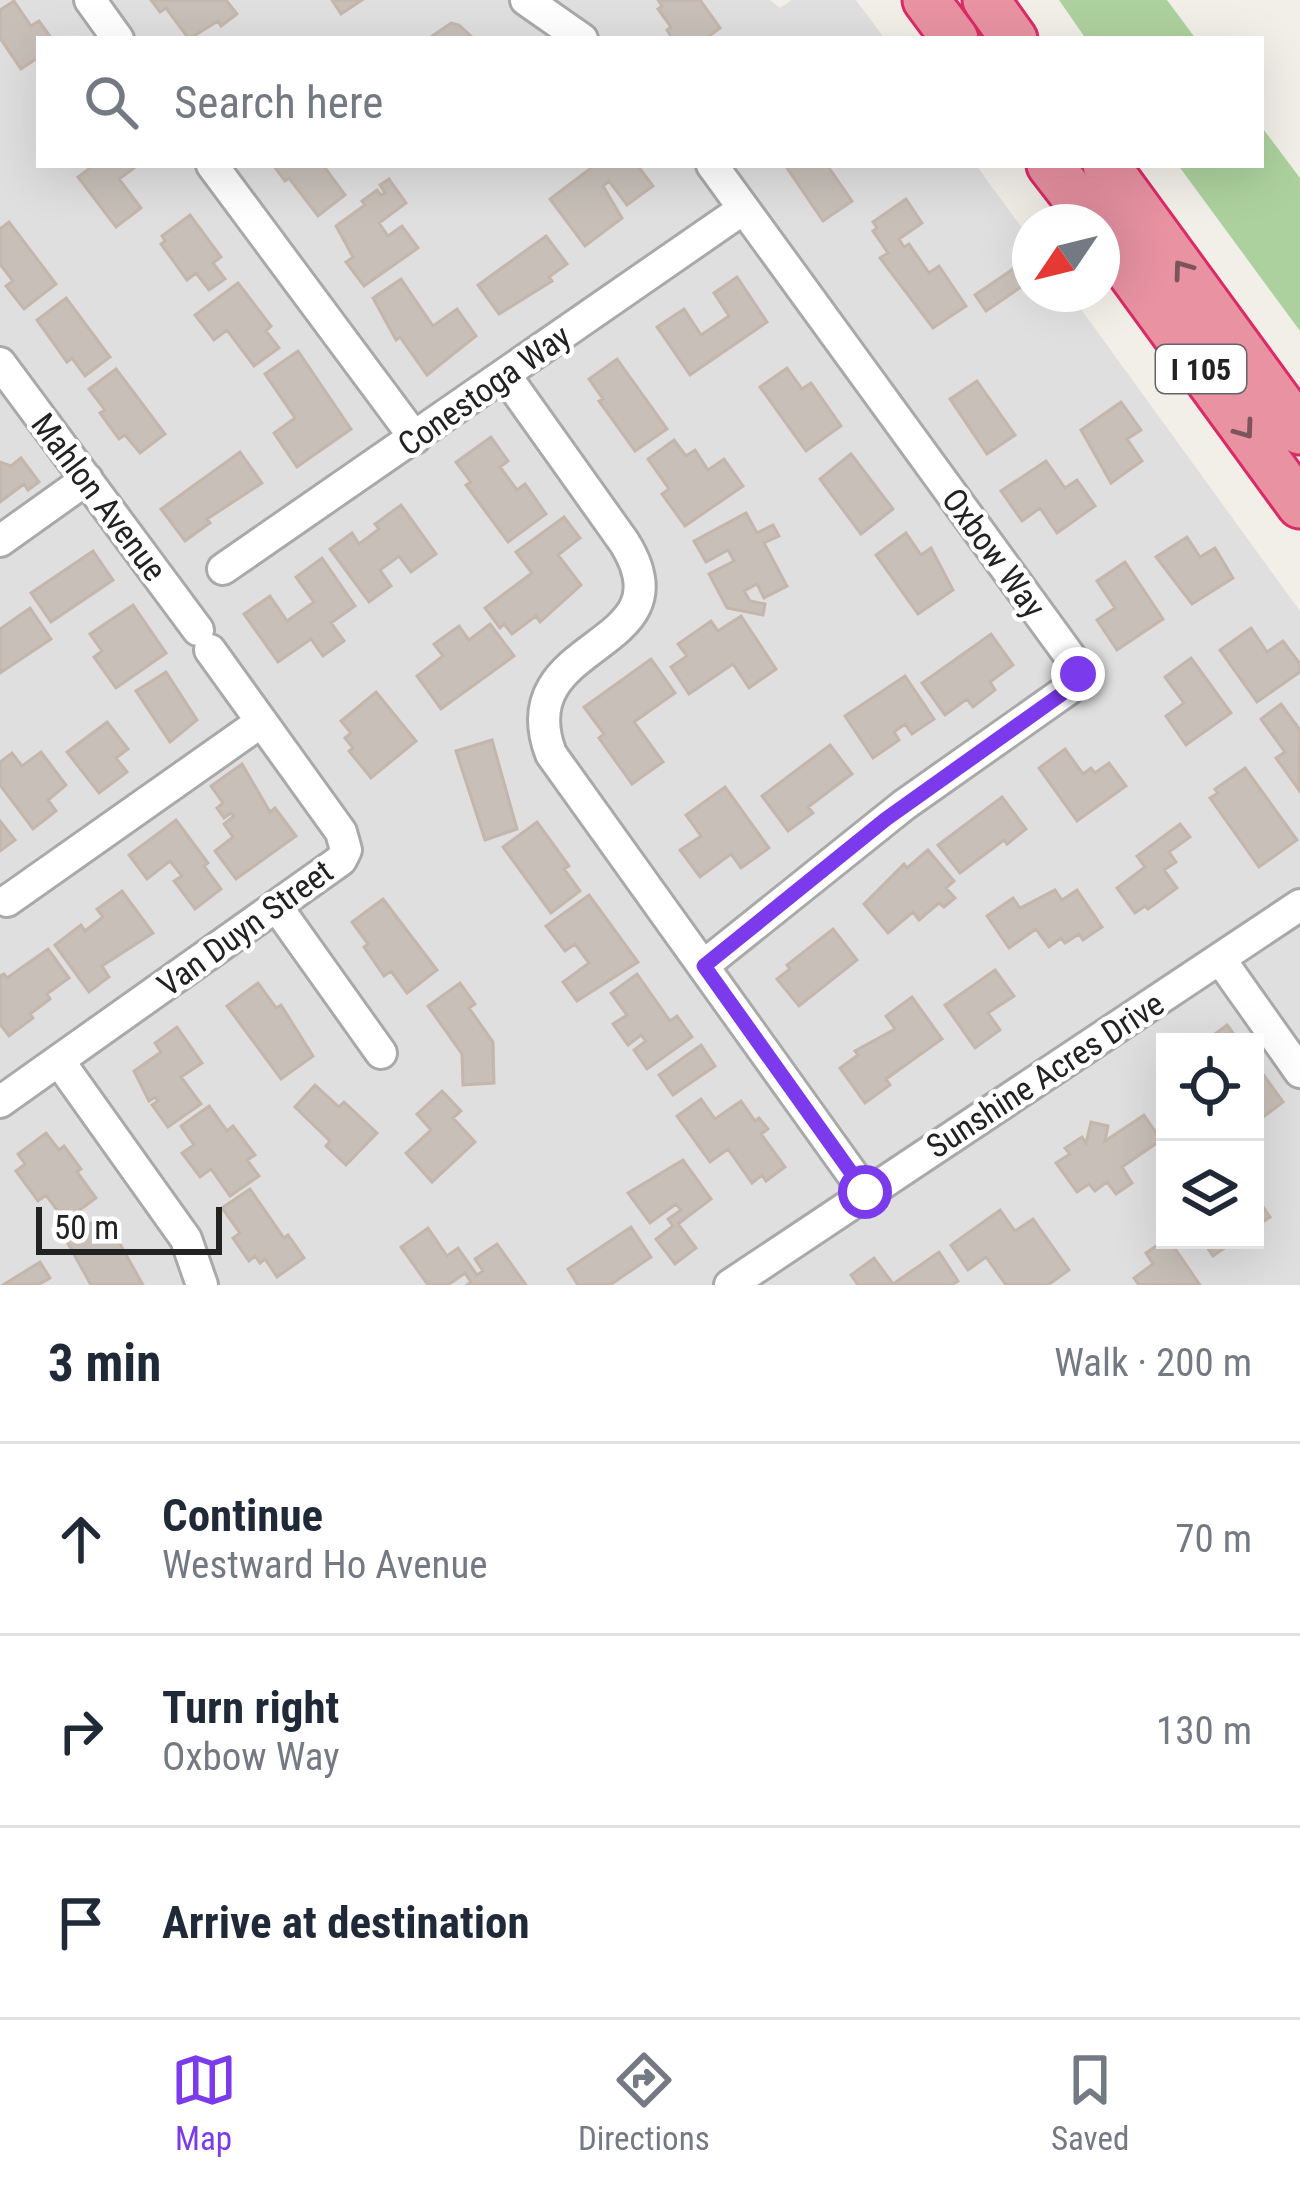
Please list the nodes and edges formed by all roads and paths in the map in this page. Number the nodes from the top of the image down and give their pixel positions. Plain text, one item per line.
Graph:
1 (89, 0) edge
2 (526, 0) edge
3 (926, 0) edge
4 (986, 0) edge
5 (1018, 0) edge
6 (116, 36) edge
7 (578, 36) edge
8 (953, 36) edge
9 (1012, 36) edge
10 (1038, 36) edge
11 (214, 168) edge
12 (714, 168) edge
13 (1052, 168) edge
14 (1111, 168) edge
15 (1080, 204) edge
16 (743, 209) junction
17 (1122, 224) edge
18 (0, 363) edge
19 (505, 375) junction
20 (1300, 431) edge
21 (415, 438) junction
22 (86, 479) junction
23 (1300, 505) edge
24 (0, 541) edge
25 (223, 569) dead end
26 (204, 640) joint
27 (261, 722) junction
28 (7, 901) dead end
29 (1300, 905) edge
30 (278, 907) junction
31 (1220, 959) junction
32 (704, 966) junction
33 (381, 1053) dead end
34 (58, 1061) junction
35 (1300, 1072) edge
36 (0, 1102) edge
37 (865, 1192) junction
38 (202, 1285) edge
39 (730, 1285) edge

1 - 6 street
2 - 7 street
3 - 8 highway
4 - 9 highway
5 - 10 highway
11 - 21 street
12 - 16 street, Oxbow Way
13 - 15 highway
14 - 17 highway, I 105
16 - 19 street, Conestoga Way
16 - 32 street, Oxbow Way
20 -> 17 highway, I 105
17 -> 23 highway, I 105
18 - 22 street, Mahlon Avenue
19 - 21 street, Conestoga Way
19 - 32 street
21 - 25 street, Conestoga Way
22 - 24 street
22 - 26 street, Mahlon Avenue
26 - 27 street, Van Duyn Street
27 - 28 street
27 - 30 street, Van Duyn Street
29 - 31 street, Sunshine Acres Drive
30 - 33 street
30 - 34 street, Van Duyn Street
31 - 35 street
31 - 37 street, Sunshine Acres Drive
32 - 37 street
34 - 36 street, Van Duyn Street
34 - 38 street
37 - 39 street, Sunshine Acres Drive

